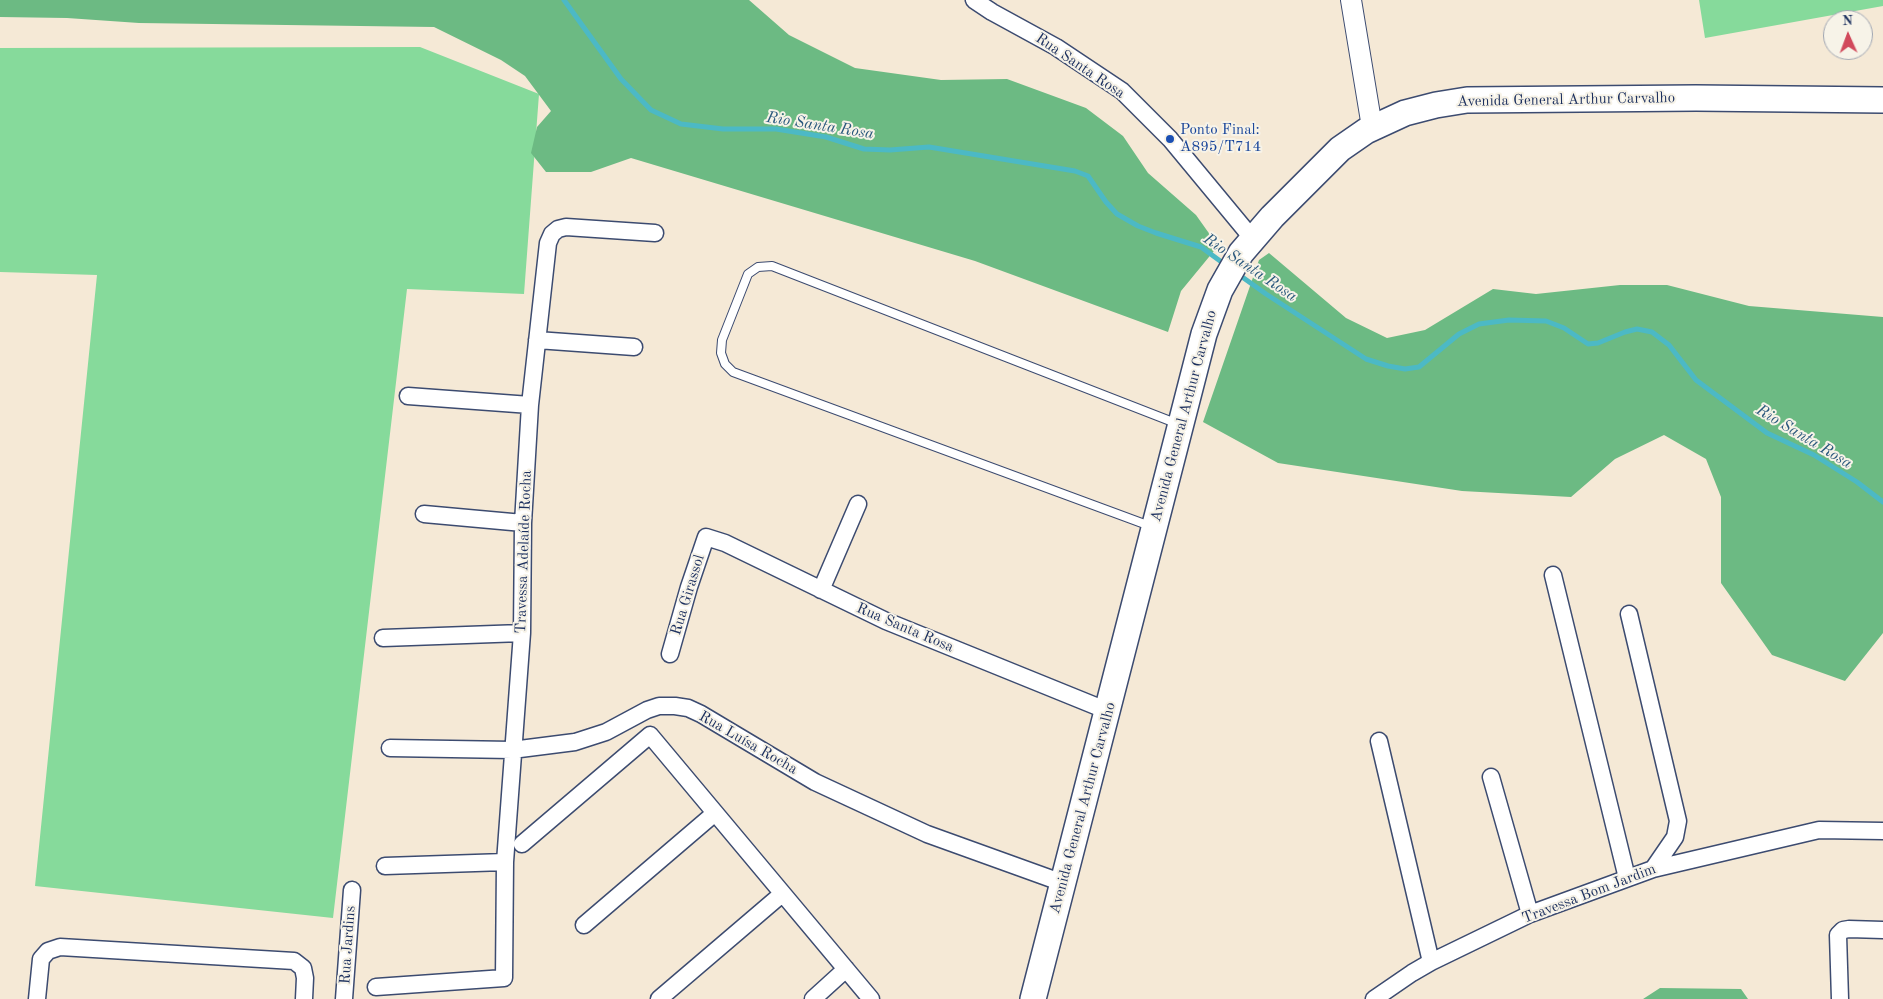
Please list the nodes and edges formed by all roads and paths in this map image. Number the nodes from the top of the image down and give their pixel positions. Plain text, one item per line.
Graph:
1 (974, 0) edge
2 (1351, 0) edge
3 (1883, 100) edge
4 (1372, 127) junction
5 (655, 233) dead end
6 (1247, 245) junction
7 (537, 340) junction
8 (634, 347) dead end
9 (408, 396) dead end
10 (530, 405) junction
11 (1180, 425) junction
12 (858, 504) dead end
13 (424, 514) dead end
14 (523, 523) junction
15 (1155, 527) junction
16 (706, 537) joint
17 (1553, 574) dead end
18 (821, 590) junction
19 (1629, 614) dead end
20 (522, 633) junction
21 (383, 638) dead end
22 (670, 654) dead end
23 (1108, 711) junction
24 (1379, 741) dead end
25 (390, 748) dead end
26 (512, 750) junction
27 (1491, 778) dead end
28 (715, 813) junction
29 (1883, 831) edge
30 (522, 844) dead end
31 (505, 862) junction
32 (385, 866) dead end
33 (1653, 869) junction
34 (1627, 878) junction
35 (1063, 883) junction
36 (352, 890) dead end
37 (782, 894) junction
38 (1530, 914) junction
39 (584, 925) dead end
40 (1883, 930) edge
41 (1431, 962) junction
42 (846, 970) junction
43 (376, 987) dead end
44 (38, 999) edge
45 (304, 999) edge
46 (344, 999) edge
47 (659, 999) edge
48 (813, 999) edge
49 (871, 999) edge
50 (1033, 999) edge
51 (1374, 999) edge
52 (1840, 999) edge

1 - 6 street, Rua Santa Rosa
2 - 4 street
3 - 4 main road, Avenida General Arthur Carvalho
4 - 6 main road, Avenida General Arthur Carvalho
5 - 7 street, Travessa Adelaíde Rocha
6 - 11 main road, Avenida General Arthur Carvalho
7 - 8 street
7 - 10 street, Travessa Adelaíde Rocha
9 - 10 street
10 - 14 street, Travessa Adelaíde Rocha
11 - 15 main road, Avenida General Arthur Carvalho
11 - 15 lane
12 - 18 street
13 - 14 street
14 - 20 street, Travessa Adelaíde Rocha
15 - 23 main road, Avenida General Arthur Carvalho
16 - 18 street, Rua Santa Rosa
16 - 22 street, Rua Girassol
17 - 34 street
18 - 23 street, Rua Santa Rosa
19 - 33 street
20 - 21 street
20 - 26 street, Travessa Adelaíde Rocha
23 - 35 main road, Avenida General Arthur Carvalho
24 - 41 street
25 - 26 street, Rua Luísa Rocha
26 - 31 street, Travessa Adelaíde Rocha
26 - 35 street, Rua Luísa Rocha
27 - 38 street
28 - 30 street
28 - 37 street
28 - 39 street
29 - 33 street, Travessa Bom Jardim
31 - 32 street
31 - 43 street, Travessa Adelaíde Rocha
33 - 34 street, Travessa Bom Jardim
34 - 38 street, Travessa Bom Jardim
35 - 50 main road, Avenida General Arthur Carvalho
36 - 46 street, Rua Jardins
37 - 42 street
37 - 47 street
38 - 41 street, Travessa Bom Jardim
40 - 52 street
41 - 51 street, Travessa Bom Jardim
42 - 48 street
42 - 49 street
44 - 45 street

